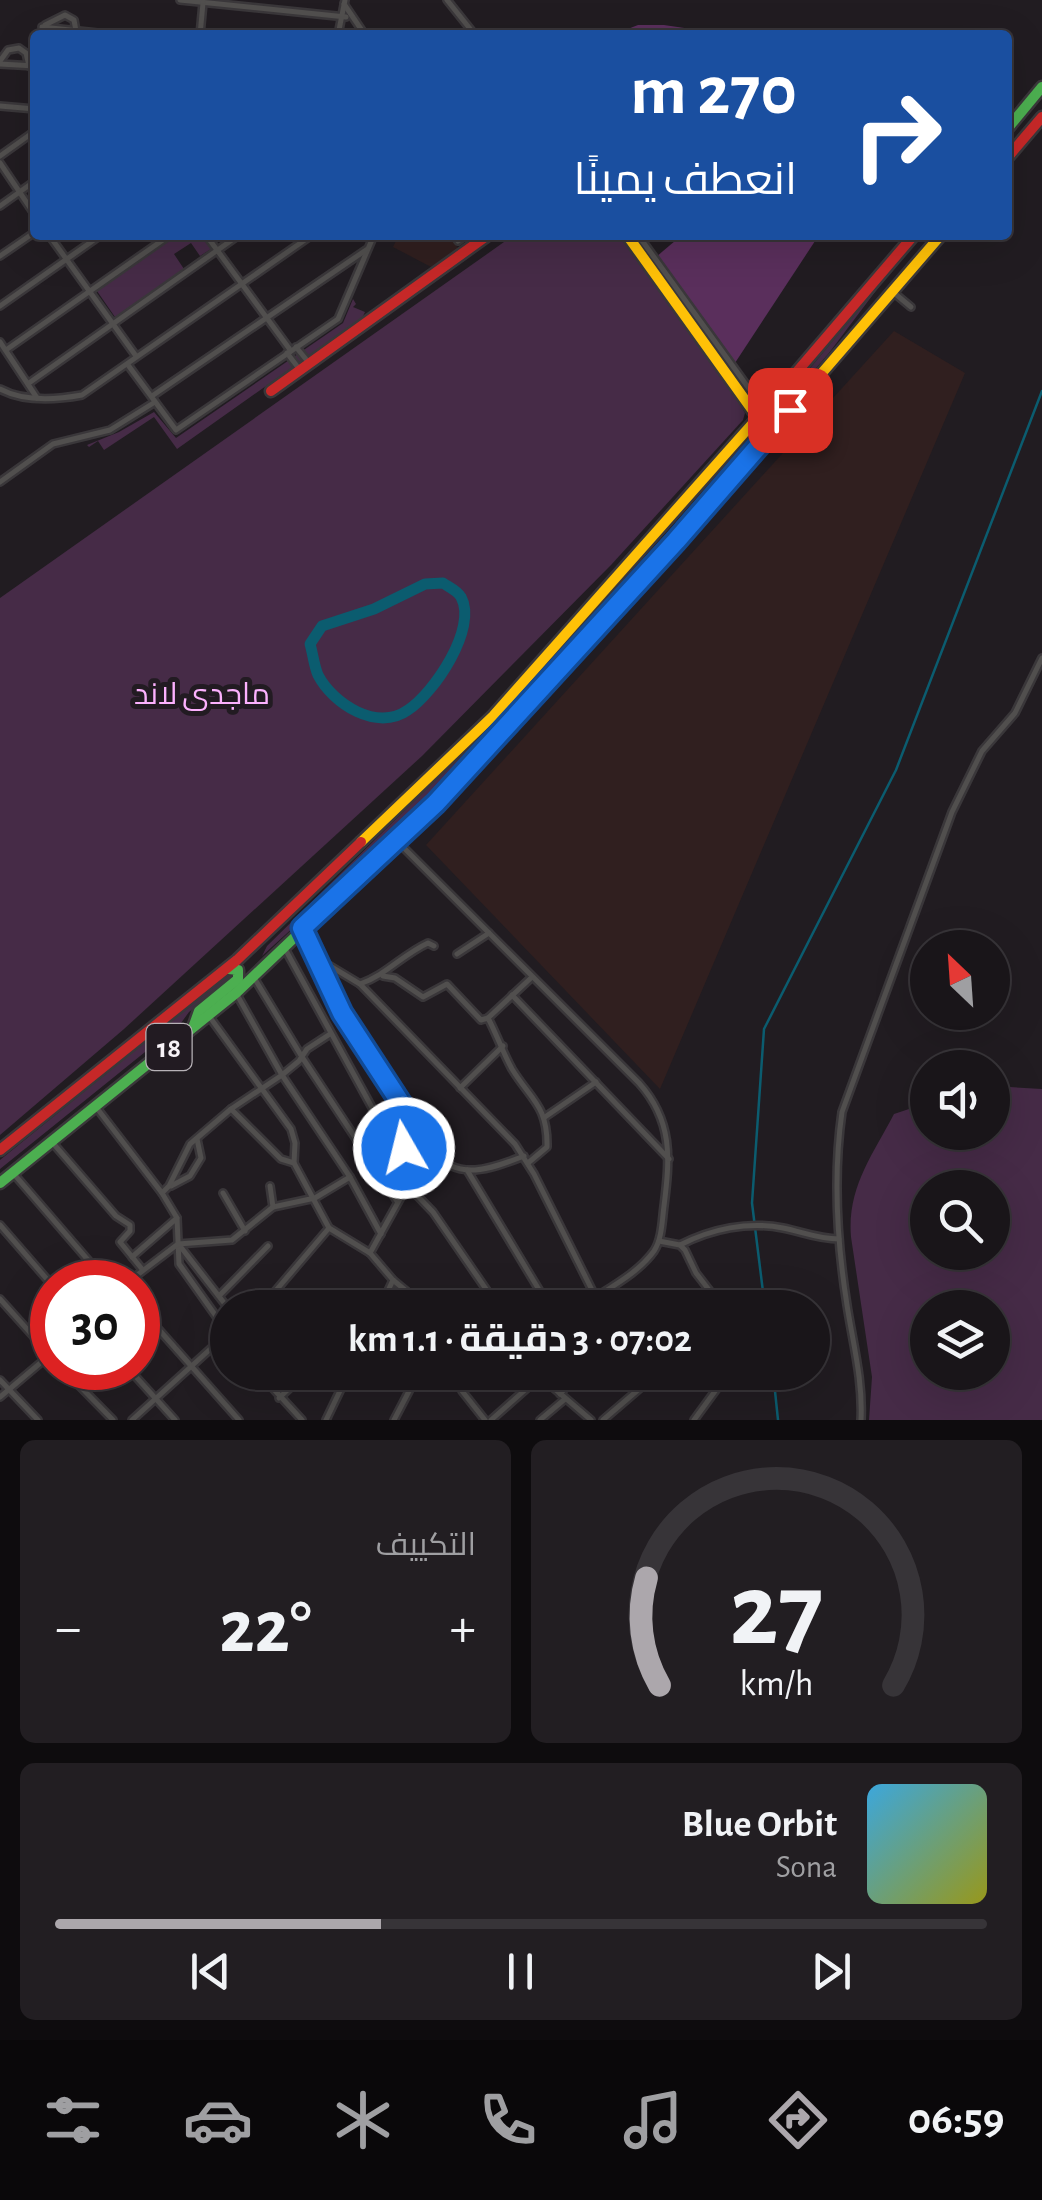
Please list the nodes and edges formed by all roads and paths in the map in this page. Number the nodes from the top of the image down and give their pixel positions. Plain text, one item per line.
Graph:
1 (180, 0) edge
2 (447, 0) edge
3 (204, 2) edge
4 (344, 2) edge
5 (242, 3) edge
6 (343, 18) junction
7 (355, 20) junction
8 (68, 30) edge
9 (76, 30) edge
10 (201, 30) edge
11 (339, 30) edge
12 (362, 30) edge
13 (471, 30) edge
14 (30, 60) edge
15 (0, 63) edge
16 (30, 66) edge
17 (1042, 88) edge
18 (0, 106) edge
19 (30, 109) edge
20 (1042, 117) edge
21 (1012, 123) edge
22 (30, 135) edge
23 (1012, 152) edge
24 (0, 159) edge
25 (30, 184) edge
26 (19, 192) junction
27 (0, 206) edge
28 (30, 208) edge
29 (30, 235) edge
30 (53, 240) edge
31 (94, 240) edge
32 (163, 240) edge
33 (210, 240) edge
34 (232, 240) edge
35 (305, 240) edge
36 (372, 240) edge
37 (481, 240) edge
38 (630, 240) edge
39 (641, 240) edge
40 (910, 240) edge
41 (937, 240) edge
42 (368, 248) junction
43 (217, 250) junction
44 (0, 256) edge
45 (66, 259) junction
46 (890, 263) junction
47 (906, 277) junction
48 (242, 284) junction
49 (90, 292) junction
50 (893, 292) junction
51 (0, 306) edge
52 (911, 306) dead end
53 (267, 318) junction
54 (113, 324) junction
55 (0, 342) edge
56 (6, 350) junction
57 (292, 350) junction
58 (136, 356) junction
59 (128, 365) junction
60 (304, 367) junction
61 (29, 382) junction
62 (0, 389) edge
63 (271, 392) dead end
64 (37, 398) junction
65 (153, 399) junction
66 (761, 414) junction
67 (0, 482) edge
68 (662, 528) junction
69 (676, 541) junction
70 (1042, 658) edge
71 (396, 840) junction
72 (302, 928) junction
73 (489, 933) junction
74 (255, 944) junction
75 (434, 946) dead end
76 (284, 947) junction
77 (456, 954) dead end
78 (271, 959) junction
79 (320, 960) junction
80 (222, 972) junction
81 (253, 976) junction
82 (383, 976) junction
83 (532, 976) junction
84 (360, 984) junction
85 (236, 993) junction
86 (512, 995) junction
87 (209, 1016) junction
88 (488, 1018) junction
89 (194, 1028) junction
90 (330, 1034) junction
91 (503, 1046) junction
92 (302, 1058) junction
93 (282, 1075) junction
94 (596, 1082) junction
95 (260, 1088) junction
96 (460, 1088) junction
97 (402, 1105) junction
98 (96, 1107) junction
99 (231, 1109) junction
100 (545, 1117) junction
101 (197, 1139) junction
102 (52, 1142) junction
103 (404, 1148) junction
104 (0, 1150) edge
105 (432, 1150) junction
106 (526, 1160) junction
107 (669, 1160) junction
108 (294, 1163) junction
109 (410, 1165) junction
110 (467, 1170) junction
111 (12, 1173) junction
112 (350, 1177) junction
113 (0, 1183) edge
114 (169, 1186) junction
115 (270, 1186) dead end
116 (407, 1186) junction
117 (162, 1193) junction
118 (223, 1193) dead end
119 (315, 1198) junction
120 (397, 1201) junction
121 (273, 1207) junction
122 (177, 1218) junction
123 (0, 1225) edge
124 (329, 1228) junction
125 (245, 1231) junction
126 (381, 1234) junction
127 (839, 1239) junction
128 (659, 1241) junction
129 (178, 1244) junction
130 (680, 1245) junction
131 (268, 1246) dead end
132 (370, 1252) junction
133 (132, 1257) junction
134 (30, 1260) edge
135 (88, 1260) edge
136 (134, 1260) edge
137 (155, 1260) edge
138 (393, 1280) junction
139 (214, 1290) edge
140 (225, 1290) edge
141 (275, 1290) edge
142 (388, 1290) edge
143 (405, 1290) edge
144 (486, 1290) edge
145 (539, 1290) edge
146 (592, 1290) edge
147 (604, 1290) edge
148 (709, 1290) edge
149 (0, 1299) edge
150 (210, 1308) edge
151 (30, 1331) edge
152 (160, 1331) edge
153 (210, 1350) edge
154 (192, 1368) junction
155 (30, 1372) edge
156 (0, 1380) edge
157 (8, 1390) junction
158 (84, 1390) edge
159 (149, 1390) edge
160 (273, 1390) edge
161 (287, 1390) edge
162 (340, 1390) edge
163 (409, 1390) edge
164 (521, 1390) edge
165 (556, 1390) edge
166 (567, 1390) edge
167 (637, 1390) edge
168 (716, 1390) edge
169 (462, 1391) dead end
170 (563, 1396) junction
171 (0, 1397) edge
172 (279, 1398) junction
173 (157, 1399) junction
174 (38, 1420) edge
175 (113, 1420) edge
176 (132, 1420) edge
177 (174, 1420) edge
178 (239, 1420) edge
179 (302, 1420) edge
180 (326, 1420) edge
181 (394, 1420) edge
182 (488, 1420) edge
183 (540, 1420) edge
184 (592, 1420) edge
185 (603, 1420) edge
186 (694, 1420) edge
187 (861, 1420) edge

1 - 3 street
2 - 13 street
3 - 5 street
3 - 10 street
4 - 6 street
4 - 7 street
5 - 6 street
6 - 7 street
6 - 11 street
7 - 12 street
8 - 9 street
14 - 15 street
15 - 16 street
17 - 21 main road
18 - 19 street
20 - 23 main road
22 - 24 street
24 - 26 street
25 - 26 street
26 - 27 street
26 - 28 street
29 - 44 street
30 - 45 street
31 - 45 street
32 - 49 street
33 - 43 street
34 - 43 street
35 - 48 street
36 - 42 street
37 - 60 main road
38 - 66 main road
39 - 66 street
40 - 46 main road, 18
41 - 47 main road, 18
42 - 53 street
42 - 57 street
43 - 48 street
43 - 54 street
45 - 49 street
45 - 51 street
46 - 47 main road
46 - 66 main road, 18
47 - 50 main road, 18
48 - 53 street
48 - 58 street
49 - 54 street
49 - 56 street
50 - 52 street
50 - 69 main road, 18
53 - 57 street
53 - 65 street
54 - 58 street
54 - 61 street
55 - 56 street
56 - 61 street
57 - 60 street
57 - 65 street
58 - 59 street
59 - 64 street
59 - 65 street
60 - 63 main road
61 - 64 street
62 - 64 street
65 - 67 street
66 - 68 main road, 18
68 - 69 main road
68 - 74 main road, 18
69 - 71 main road, 18
70 - 127 street
71 - 72 main road, 18
71 - 73 street
72 - 76 main road, 18
72 - 79 street
73 - 77 street
73 - 83 street
74 - 78 main road
74 - 80 main road, 18
75 - 82 street
76 - 78 main road, 18
76 - 90 street
78 - 81 main road, 18
79 - 84 street
79 - 97 street
80 - 89 main road
80 - 104 main road, 18
81 - 85 main road, 18
81 - 92 street
82 - 84 street
82 - 88 street
83 - 86 street
83 - 107 street
84 - 96 street
85 - 87 main road, 18
85 - 93 street
86 - 88 street
86 - 94 street
87 - 89 main road, 18
87 - 95 street
88 - 91 street
89 - 98 main road, 18
90 - 92 street
90 - 103 street
91 - 96 street
91 - 100 street
92 - 93 street
92 - 120 street
93 - 95 street
93 - 112 street
94 - 100 street
94 - 107 street
95 - 99 street
95 - 108 street
96 - 106 street
97 - 103 street
97 - 105 street
98 - 102 main road, 18
98 - 117 street
99 - 101 street
99 - 108 street
100 - 106 street
101 - 114 street
101 - 114 street
102 - 111 main road, 18
102 - 133 street
103 - 109 street
105 - 109 street
105 - 110 street
106 - 110 street
106 - 146 street
107 - 128 street
108 - 119 street
109 - 116 street
110 - 145 street
111 - 113 main road, 18
111 - 135 street
112 - 119 street
112 - 126 street
114 - 117 street
115 - 121 street
116 - 120 street
116 - 144 street
117 - 122 street
118 - 125 street
119 - 121 street
119 - 124 street
120 - 126 street
121 - 125 street
122 - 129 street
122 - 133 street
123 - 134 street
124 - 132 street
124 - 141 street
125 - 129 street
126 - 132 street
127 - 130 street
127 - 187 street
128 - 130 street
128 - 147 street
129 - 137 street
129 - 139 street
129 - 150 street
130 - 148 street
131 - 140 street
132 - 138 street
133 - 136 street
138 - 142 street
138 - 143 street
149 - 151 street
152 - 154 street
153 - 154 street
154 - 173 street
154 - 178 street
155 - 157 street
156 - 157 street
157 - 171 street
157 - 174 street
158 - 175 street
159 - 173 street
160 - 172 street
161 - 172 street
162 - 180 street
163 - 181 street
164 - 182 street
165 - 170 street
166 - 170 street
167 - 185 street
168 - 186 street
169 - 182 street
170 - 183 street
170 - 184 street
172 - 179 street
173 - 176 street
173 - 177 street

